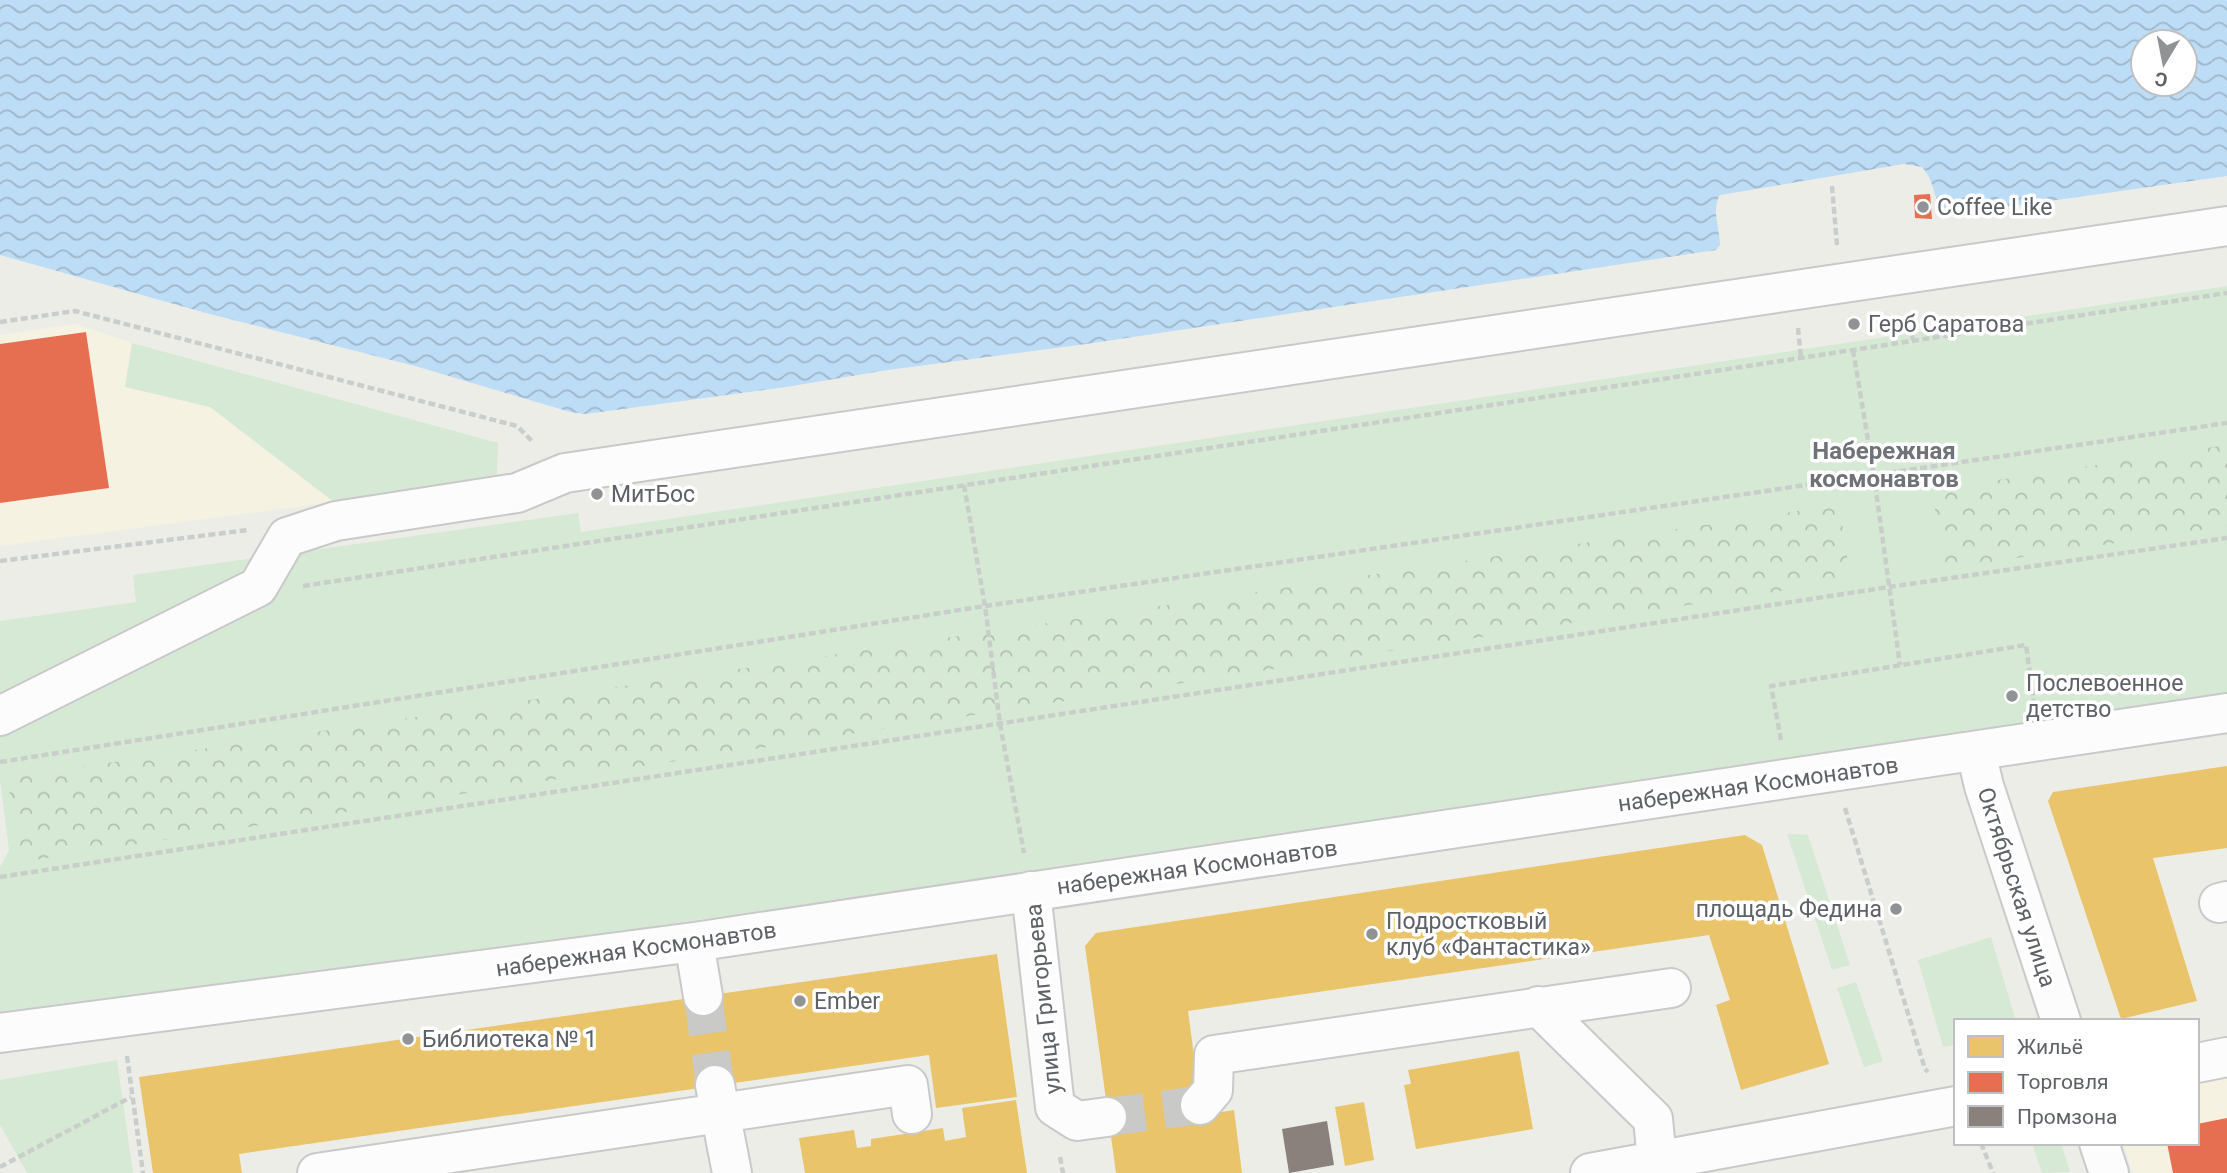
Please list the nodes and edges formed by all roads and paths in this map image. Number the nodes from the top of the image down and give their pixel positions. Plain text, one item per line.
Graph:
1 (1832, 186) dead end
2 (2227, 226) edge
3 (1841, 283) junction
4 (2227, 293) edge
5 (1906, 302) dead end
6 (1798, 318) dead end
7 (0, 322) edge
8 (1913, 340) junction
9 (1853, 350) junction
10 (1801, 358) junction
11 (2227, 423) edge
12 (565, 473) junction
13 (1874, 476) junction
14 (964, 485) junction
15 (286, 537) junction
16 (2227, 538) edge
17 (0, 561) edge
18 (258, 587) junction
19 (1889, 587) junction
20 (985, 606) junction
21 (1900, 665) junction
22 (2227, 713) edge
23 (0, 716) edge
24 (1000, 724) junction
25 (2040, 742) junction
26 (1976, 752) junction
27 (0, 762) edge
28 (1833, 772) junction
29 (1788, 779) junction
30 (0, 877) edge
31 (1031, 891) junction
32 (694, 942) junction
33 (1671, 988) dead end
34 (703, 996) tunnel mouth
35 (1538, 1006) junction
36 (122, 1018) junction
37 (2060, 1019) edge
38 (0, 1033) edge
39 (2227, 1057) edge
40 (2199, 1063) edge
41 (1945, 1092) edge
42 (131, 1097) junction
43 (717, 1100) junction
44 (1200, 1105) dead end
45 (912, 1114) dead end
46 (1107, 1117) tunnel mouth
47 (1982, 1145) edge
48 (2100, 1145) edge
49 (1657, 1161) junction
50 (1698, 1164) edge
51 (0, 1167) edge
52 (143, 1173) edge
53 (317, 1173) edge
54 (732, 1173) edge
55 (1590, 1173) edge
56 (1993, 1173) edge
57 (2109, 1173) edge

1 - 3 path
2 - 3 street
3 - 12 street
4 - 8 path
5 - 8 path
6 - 10 path
7 - 12 path
8 - 9 path
9 - 10 path
9 - 13 path
10 - 14 path
11 - 13 path
12 - 15 street
13 - 19 path
13 - 20 path
14 - 18 path
14 - 20 path
15 - 17 path
15 - 18 street
16 - 19 path
18 - 23 street
19 - 21 path
19 - 24 path
20 - 24 path
20 - 27 path
21 - 25 path
21 - 29 path
22 - 25 street, набережная Космонавтов
24 - 30 path
24 - 31 path
25 - 26 street, набережная Космонавтов
26 - 28 street, набережная Космонавтов
26 - 37 street, Октябрьская улица
28 - 29 street, набережная Космонавтов
28 - 41 path
29 - 31 street, набережная Космонавтов
31 - 32 street, набережная Космонавтов
31 - 46 street, улица Григорьева
32 - 34 street
32 - 36 street, набережная Космонавтов
33 - 35 street
35 - 44 street
35 - 49 street
36 - 38 street, набережная Космонавтов
36 - 42 path
39 - 40 street
41 - 50 street
42 - 51 path
42 - 52 path
43 - 45 street
43 - 53 street
43 - 54 street
47 - 56 path
48 - 57 street
49 - 50 street
49 - 55 street

